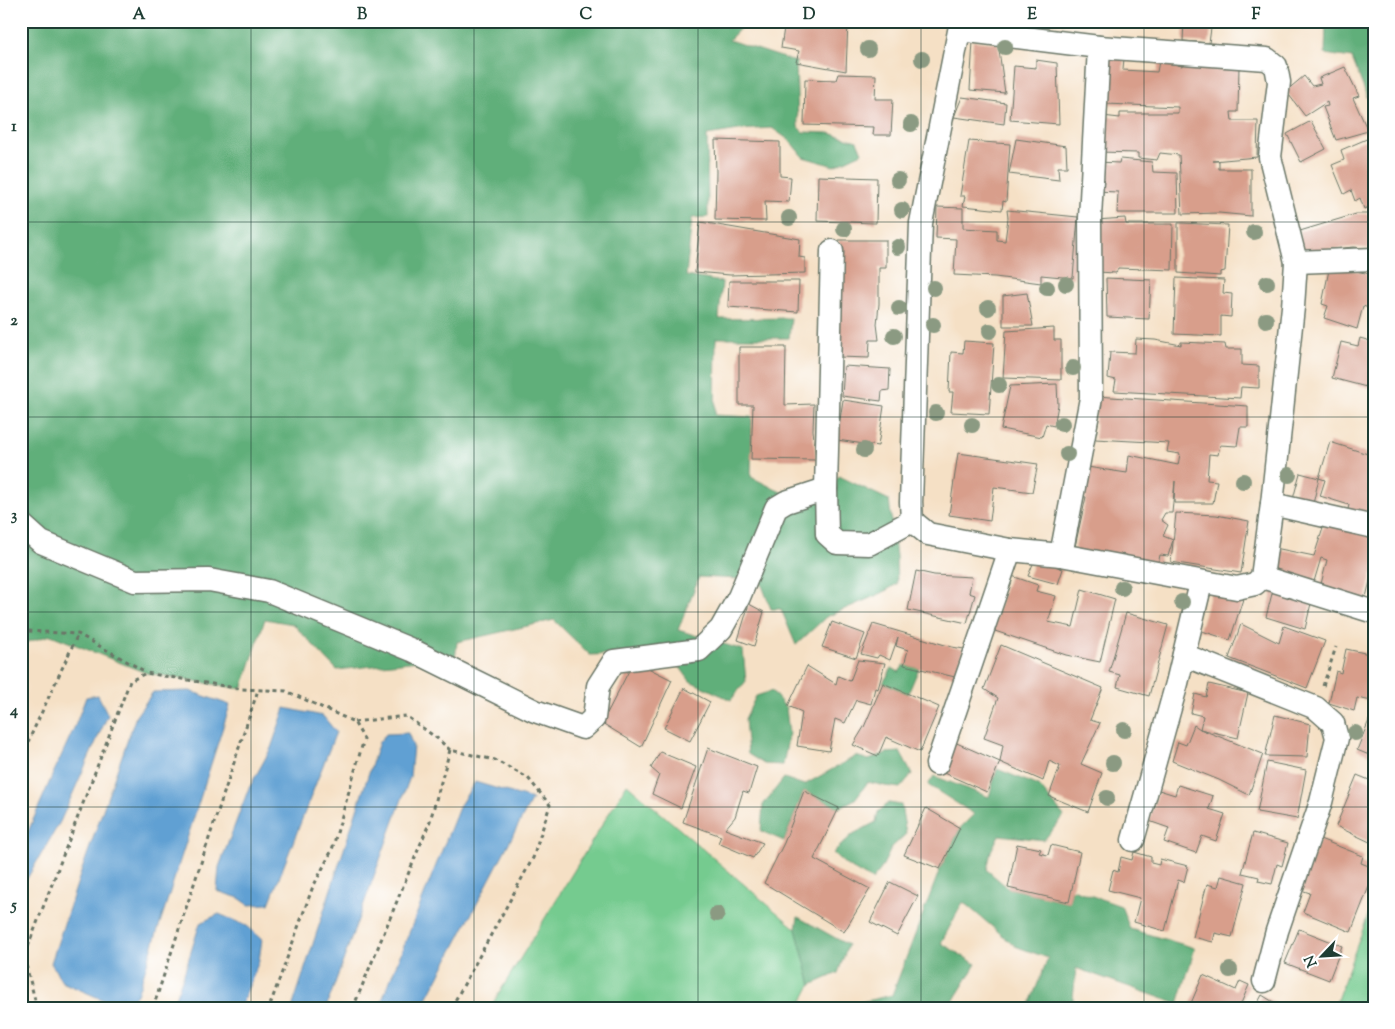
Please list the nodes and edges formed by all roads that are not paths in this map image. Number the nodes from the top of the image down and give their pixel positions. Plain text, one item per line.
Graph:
1 (961, 26) edge
2 (1099, 48) junction
3 (832, 251) dead end
4 (1374, 259) edge
5 (1296, 262) junction
6 (826, 489) junction
7 (1272, 504) junction
8 (912, 521) junction
9 (21, 524) edge
10 (1374, 527) edge
11 (1010, 550) junction
12 (1062, 555) junction
13 (1262, 577) junction
14 (1202, 583) junction
15 (1374, 612) edge
16 (1184, 655) junction
17 (937, 764) dead end
18 (1133, 840) dead end
19 (1264, 981) dead end

1 - 2 street
1 - 8 street
2 - 5 street
2 - 12 street
3 - 6 street
4 - 5 street
5 - 7 street
6 - 8 street
6 - 9 street
7 - 10 street
7 - 13 street
8 - 11 street
11 - 12 street
11 - 17 street
12 - 14 street
13 - 14 street
13 - 15 street
14 - 16 street
16 - 18 street
16 - 19 street

